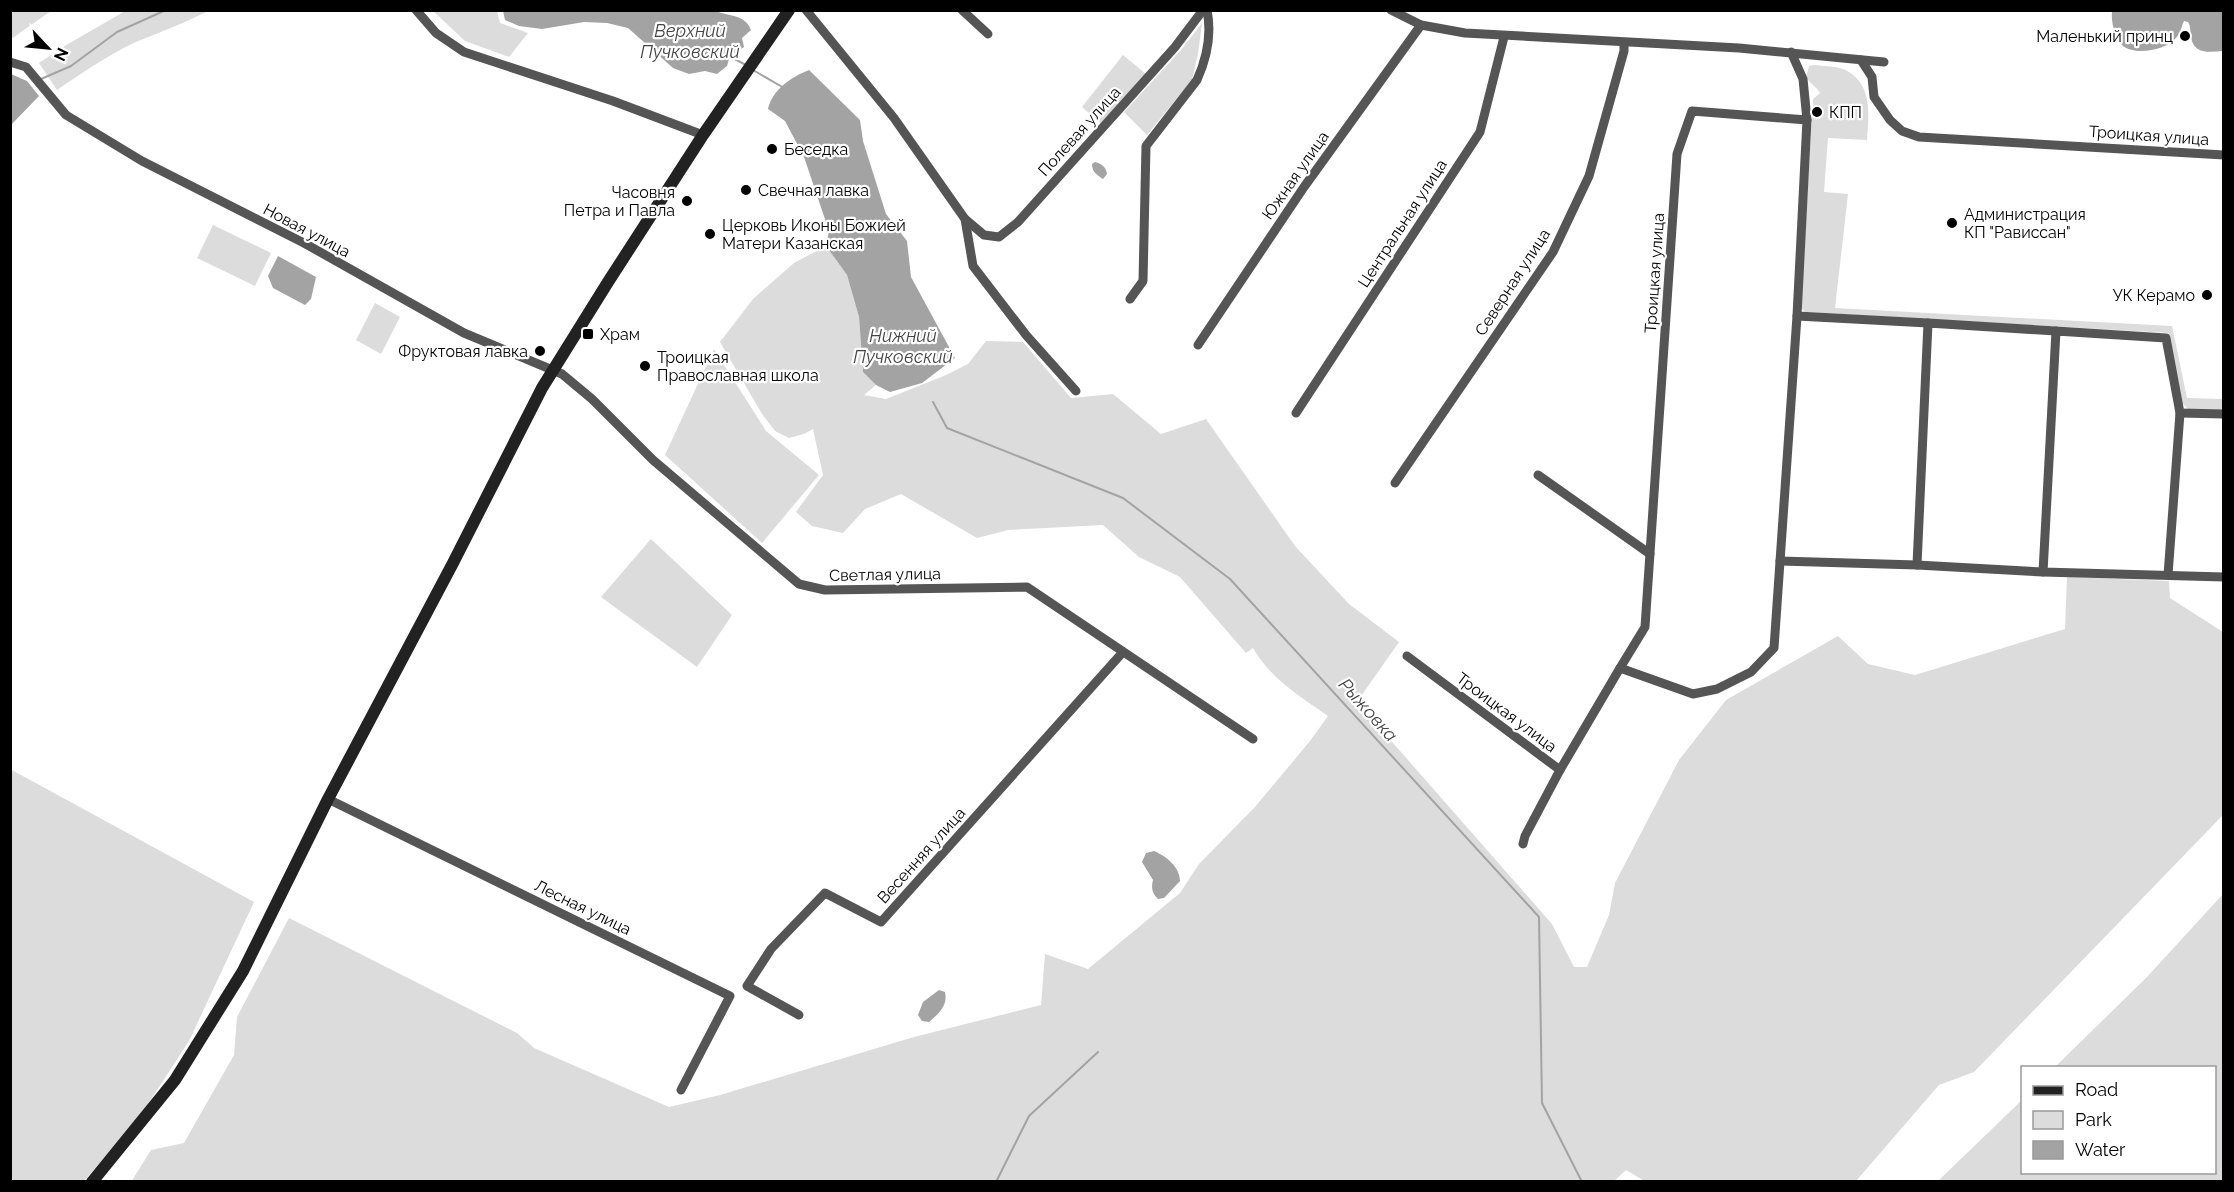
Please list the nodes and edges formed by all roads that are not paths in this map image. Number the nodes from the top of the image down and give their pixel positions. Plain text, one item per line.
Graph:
1 (416, 10) edge
2 (789, 10) edge
3 (807, 10) edge
4 (962, 10) edge
5 (1205, 10) edge
6 (1391, 10) edge
7 (1421, 25) junction
8 (988, 34) dead end
9 (1504, 37) junction
10 (1624, 43) junction
11 (1791, 52) junction
12 (1862, 60) junction
13 (10, 62) edge
14 (1884, 62) dead end
15 (1808, 120) junction
16 (703, 135) junction
17 (2223, 155) edge
18 (965, 219) junction
19 (1130, 299) dead end
20 (1797, 316) junction
21 (1928, 323) junction
22 (2056, 331) junction
23 (1198, 345) dead end
24 (553, 370) junction
25 (1076, 392) dead end
26 (1296, 413) dead end
27 (2180, 413) junction
28 (2223, 414) edge
29 (1538, 475) dead end
30 (1395, 483) dead end
31 (1650, 554) junction
32 (1780, 561) junction
33 (1917, 565) junction
34 (2043, 572) junction
35 (2168, 575) junction
36 (2223, 577) edge
37 (1123, 652) junction
38 (1407, 656) dead end
39 (1620, 668) junction
40 (1252, 739) dead end
41 (1560, 771) junction
42 (327, 799) junction
43 (1523, 844) dead end
44 (799, 1015) dead end
45 (681, 1090) dead end
46 (92, 1182) edge

1 - 16 street
2 - 16 street
3 - 18 street
4 - 8 street
5 - 18 street, Полевая улица
5 - 19 street
6 - 7 street
7 - 9 street
7 - 23 street, Южная улица
9 - 10 street
9 - 26 street, Центральная улица
10 - 11 street
10 - 30 street, Северная улица
11 - 12 street
11 - 15 street
12 - 14 street
12 - 17 street, Троицкая улица
13 - 24 street, Новая улица
15 - 20 street
15 - 31 street, Троицкая улица
16 - 24 street
18 - 25 street
20 - 21 street
20 - 32 street
21 - 22 street
21 - 33 street
22 - 27 street
22 - 34 street
24 - 37 street, Светлая улица
24 - 42 street
27 - 28 street
27 - 35 street
29 - 31 street
31 - 39 street, Троицкая улица
32 - 33 street
32 - 39 street
33 - 34 street
34 - 35 street
35 - 36 street
37 - 40 street, Светлая улица
37 - 44 street, Весенняя улица
38 - 41 street, Троицкая улица
39 - 41 street, Троицкая улица
41 - 43 street, Троицкая улица
42 - 45 street, Лесная улица
42 - 46 street

